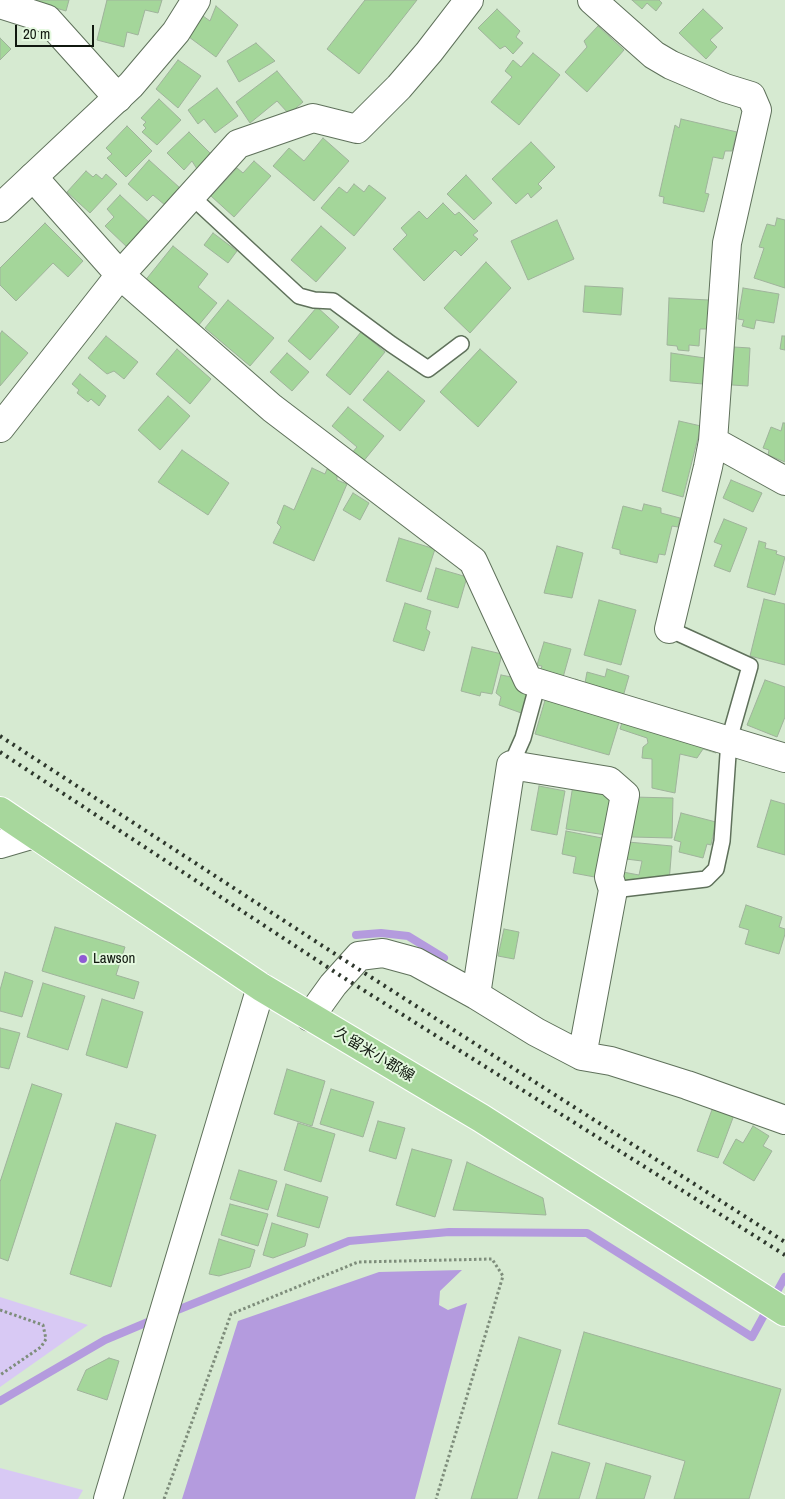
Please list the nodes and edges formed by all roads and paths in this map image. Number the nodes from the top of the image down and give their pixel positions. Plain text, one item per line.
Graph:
1 (196, 0) edge
2 (469, 0) edge
3 (592, 0) edge
4 (0, 4) edge
5 (118, 98) junction
6 (33, 177) junction
7 (191, 196) junction
8 (0, 208) edge
9 (120, 275) junction
10 (462, 344) dead end
11 (0, 428) edge
12 (713, 440) junction
13 (785, 481) edge
14 (669, 628) joint
15 (538, 683) junction
16 (729, 740) junction
17 (785, 758) edge
18 (511, 765) junction
19 (0, 811) edge
20 (34, 834) junction
21 (0, 844) edge
22 (613, 890) junction
23 (261, 987) junction
24 (476, 995) junction
25 (310, 1017) junction
26 (582, 1056) junction
27 (785, 1120) edge
28 (0, 1310) edge
29 (785, 1312) edge
30 (0, 1375) edge
31 (108, 1499) edge
32 (164, 1499) edge
33 (436, 1499) edge

1 - 5 street
2 - 7 street
3 - 12 street
4 - 5 street
5 - 6 street
6 - 8 street
6 - 9 street
7 - 9 street
7 - 10 lane
9 - 11 street
9 - 15 street
12 - 13 street
12 - 14 street
14 - 16 lane
15 - 16 street
15 - 18 lane
16 - 17 street
16 - 22 lane
18 - 22 street
18 - 24 street
19 - 20 main road, 久留米小郡線
20 - 21 street
20 - 23 main road, 久留米小郡線
22 - 26 street
23 - 25 main road, 久留米小郡線
23 - 31 street
24 - 25 street
24 - 26 street
25 - 29 main road, 久留米小郡線
26 - 27 street
28 - 30 path
32 - 33 path

